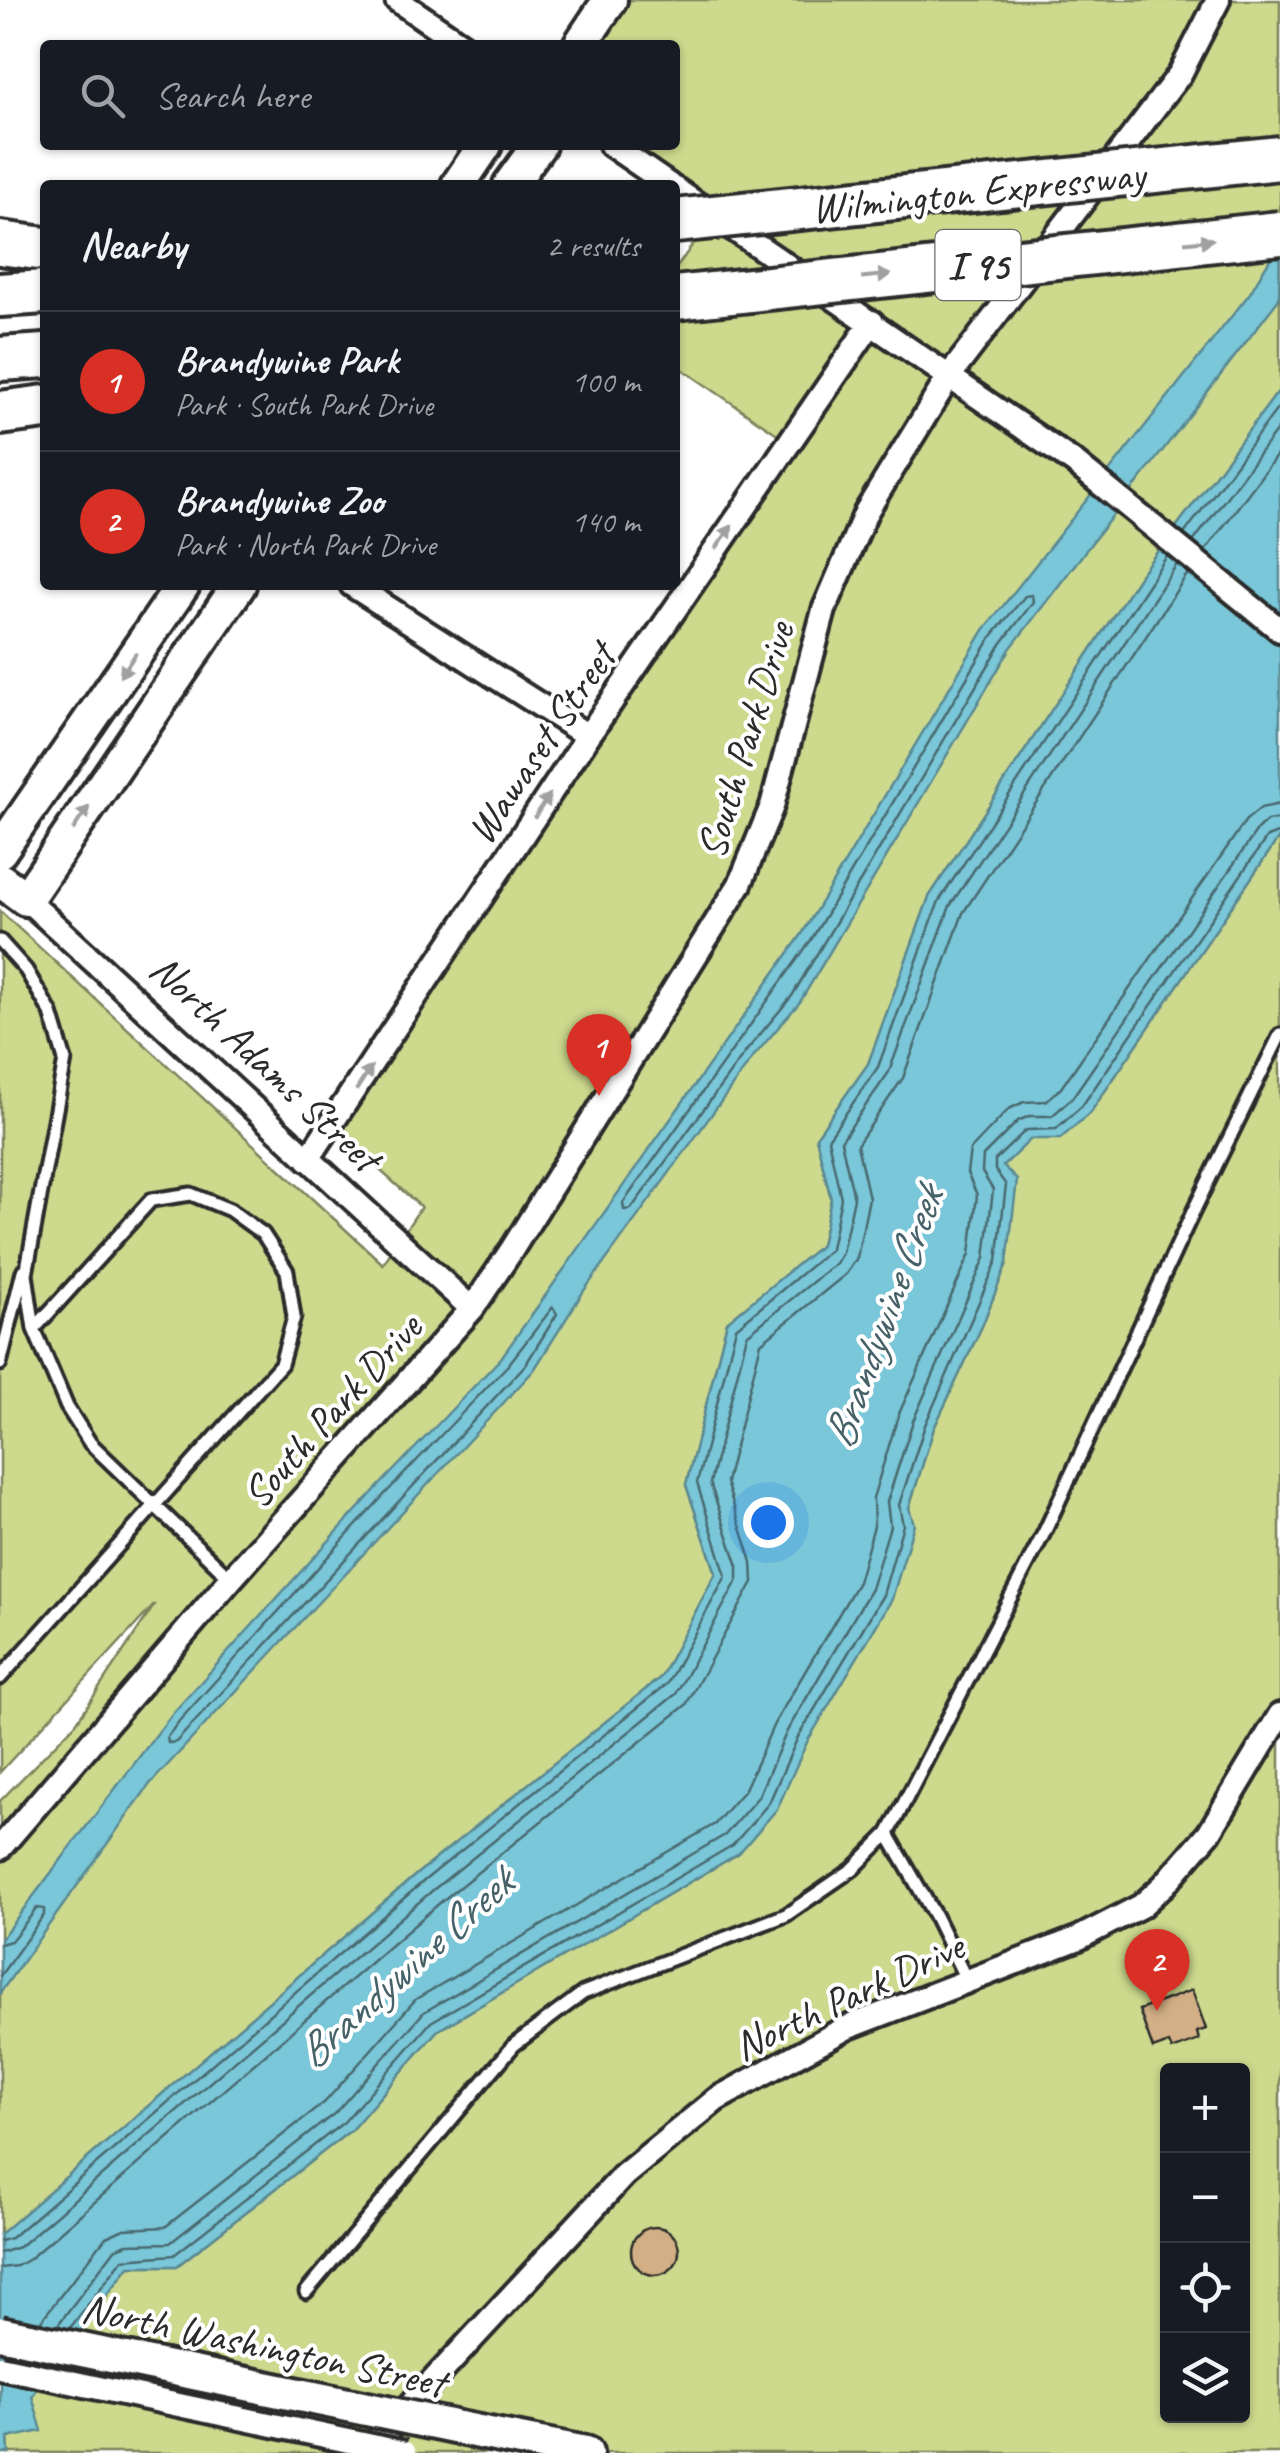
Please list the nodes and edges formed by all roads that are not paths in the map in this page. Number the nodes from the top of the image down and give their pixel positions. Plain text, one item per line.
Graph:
1 (397, 0) edge
2 (610, 0) edge
3 (1218, 0) edge
4 (456, 40) edge
5 (583, 40) edge
6 (482, 150) edge
7 (535, 150) edge
8 (618, 150) edge
9 (1280, 158) edge
10 (461, 180) edge
11 (514, 180) edge
12 (662, 180) edge
13 (680, 192) edge
14 (680, 220) edge
15 (1280, 232) edge
16 (0, 244) edge
17 (40, 248) edge
18 (40, 292) edge
19 (0, 295) edge
20 (680, 297) edge
21 (872, 322) junction
22 (40, 356) edge
23 (0, 358) edge
24 (950, 375) junction
25 (40, 407) edge
26 (0, 413) edge
27 (180, 590) edge
28 (235, 590) edge
29 (360, 590) edge
30 (1280, 630) edge
31 (588, 736) junction
32 (0, 852) edge
33 (13, 890) edge
34 (0, 942) edge
35 (1280, 1035) edge
36 (308, 1158) junction
37 (32, 1233) junction
38 (472, 1308) junction
39 (34, 1328) junction
40 (0, 1364) edge
41 (153, 1504) junction
42 (231, 1580) junction
43 (0, 1678) edge
44 (1280, 1714) edge
45 (0, 1816) edge
46 (24, 1820) junction
47 (888, 1834) junction
48 (0, 1848) edge
49 (966, 1979) junction
50 (306, 2292) dead end
51 (0, 2333) edge
52 (0, 2368) edge
53 (513, 2446) edge
54 (552, 2449) edge
55 (366, 2453) edge
56 (406, 2453) edge
57 (586, 2453) edge

1 - 4 street
2 - 5 street
3 - 24 street, South Park Drive
6 - 10 street
7 - 11 street
8 - 12 street
9 - 14 highway, Wilmington Expressway / I 95, bridge
13 - 21 street
20 -> 15 highway, Wilmington Expressway / I 95, bridge
16 - 17 highway
18 - 19 highway
21 - 24 street
31 -> 21 street, Wawaset Street
22 - 23 highway
24 - 30 street
24 - 38 street, South Park Drive
25 - 26 highway
27 -> 32 street
33 -> 28 street
29 - 31 street
36 -> 31 street, Wawaset Street
33 - 36 street, North Adams Street
34 - 37 lane
35 - 47 lane
36 - 38 street, North Adams Street
37 - 39 lane
37 - 40 lane
38 - 42 street, South Park Drive
39 - 41 lane
39 - 41 lane
41 - 42 lane
41 - 43 lane
42 - 46 street, South Park Drive
44 - 49 street, North Park Drive
45 - 46 street
46 - 48 street, South Park Drive
47 - 49 lane
47 - 50 lane
49 - 55 street, North Park Drive
51 - 53 street, North Washington Street, bridge
52 - 56 street, bridge
53 - 54 street, North Washington Street
54 - 57 street, North Washington Street

